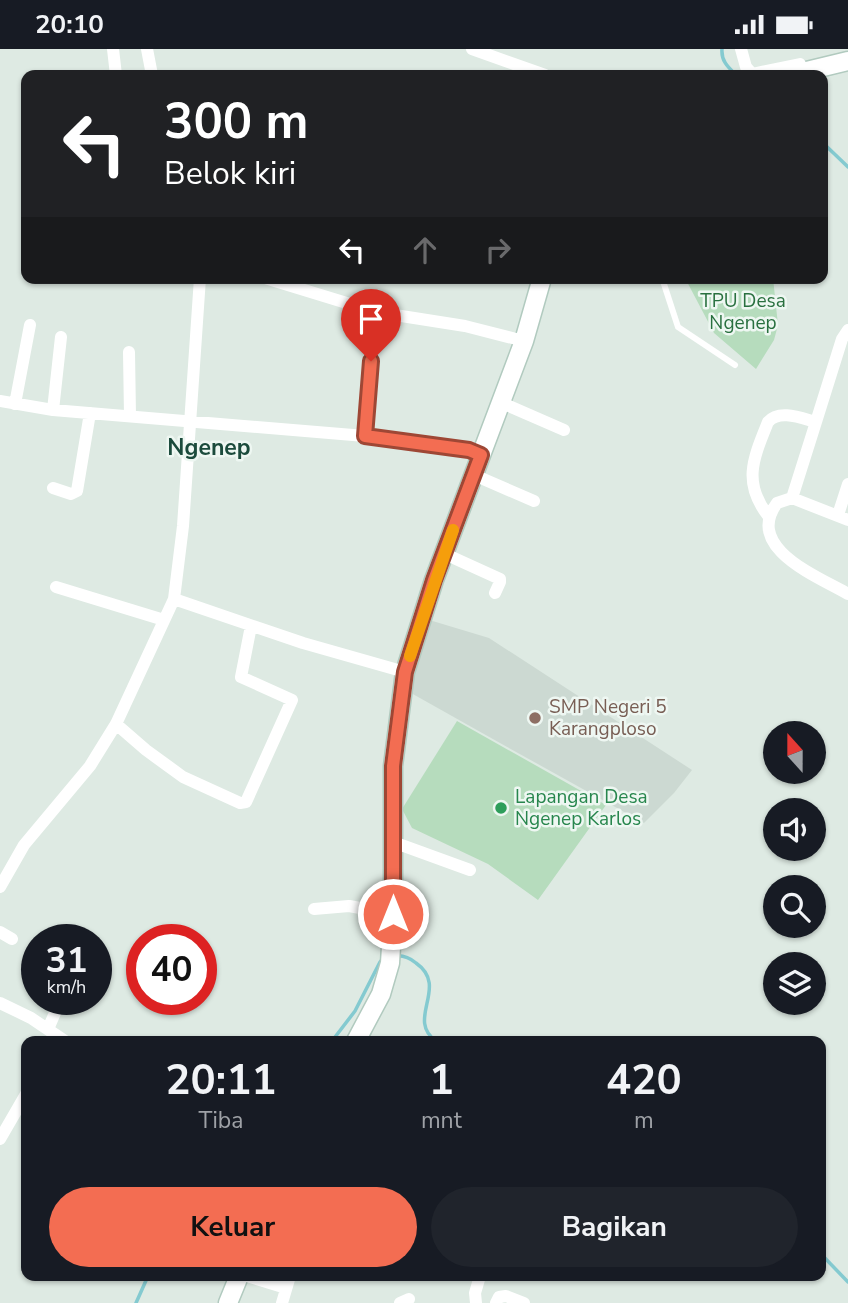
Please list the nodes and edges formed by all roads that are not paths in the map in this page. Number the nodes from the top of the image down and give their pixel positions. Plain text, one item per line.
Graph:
1 (113, 49) edge
2 (147, 49) edge
3 (472, 49) edge
4 (741, 49) edge
5 (844, 62) edge
6 (115, 70) edge
7 (151, 70) edge
8 (531, 70) edge
9 (749, 70) edge
10 (776, 70) edge
11 (811, 70) edge
12 (200, 284) edge
13 (285, 284) edge
14 (539, 284) edge
15 (664, 284) edge
16 (376, 312) junction
17 (30, 325) dead end
18 (848, 330) edge
19 (61, 337) dead end
20 (524, 341) junction
21 (129, 352) dead end
22 (735, 365) dead end
23 (0, 401) edge
24 (502, 403) junction
25 (15, 404) junction
26 (53, 410) junction
27 (90, 413) junction
28 (130, 416) junction
29 (189, 420) junction
30 (816, 422) junction
31 (564, 430) dead end
32 (365, 436) junction
33 (481, 455) junction
34 (474, 475) junction
35 (848, 484) edge
36 (53, 488) dead end
37 (755, 497) junction
38 (792, 498) junction
39 (534, 501) dead end
40 (777, 503) junction
41 (769, 517) junction
42 (843, 517) edge
43 (445, 554) junction
44 (57, 587) dead end
45 (495, 593) dead end
46 (848, 594) edge
47 (173, 599) junction
48 (164, 620) junction
49 (251, 626) junction
50 (405, 672) junction
51 (116, 724) junction
52 (393, 842) junction
53 (470, 870) dead end
54 (0, 887) edge
55 (314, 909) dead end
56 (393, 914) junction
57 (0, 932) edge
58 (12, 939) dead end
59 (0, 1003) edge
60 (56, 1015) edge
61 (50, 1034) edge
62 (359, 1036) edge
63 (21, 1103) edge
64 (0, 1139) edge
65 (237, 1281) edge
66 (479, 1281) edge
67 (288, 1282) edge
68 (228, 1303) edge
69 (282, 1303) edge
70 (476, 1303) edge
71 (496, 1303) edge
72 (524, 1303) edge

1 - 6 street
2 - 7 street
3 - 8 street
4 - 9 street
5 - 10 street
5 - 11 street
12 - 29 street
13 - 16 street
14 - 20 street
15 - 22 lane
16 - 20 street
16 - 32 street
17 - 25 street
18 - 30 street
19 - 26 street
20 - 24 street
21 - 28 street
23 - 25 street
24 - 31 street
24 - 33 street
25 - 26 street
26 - 27 street
27 - 28 street
27 - 36 street
28 - 29 street
29 - 32 street
29 - 47 street
30 - 37 street
30 - 38 street
32 - 33 street
33 - 34 street
34 - 39 street
34 - 43 street
35 - 42 street
37 - 40 street
37 - 41 street
38 - 40 street
38 - 42 street
40 - 41 street
41 - 46 street
43 - 45 street
43 - 50 street
44 - 48 street
47 - 48 street
47 - 49 street
48 - 51 street
49 - 50 street
49 - 51 street
50 - 52 street
51 - 54 street
52 - 53 street
52 - 56 street
55 - 56 street
56 - 62 street
57 - 58 street
59 - 61 street
60 - 61 street
63 - 64 street
65 - 68 street
66 - 70 street
67 - 69 street
71 - 72 street

